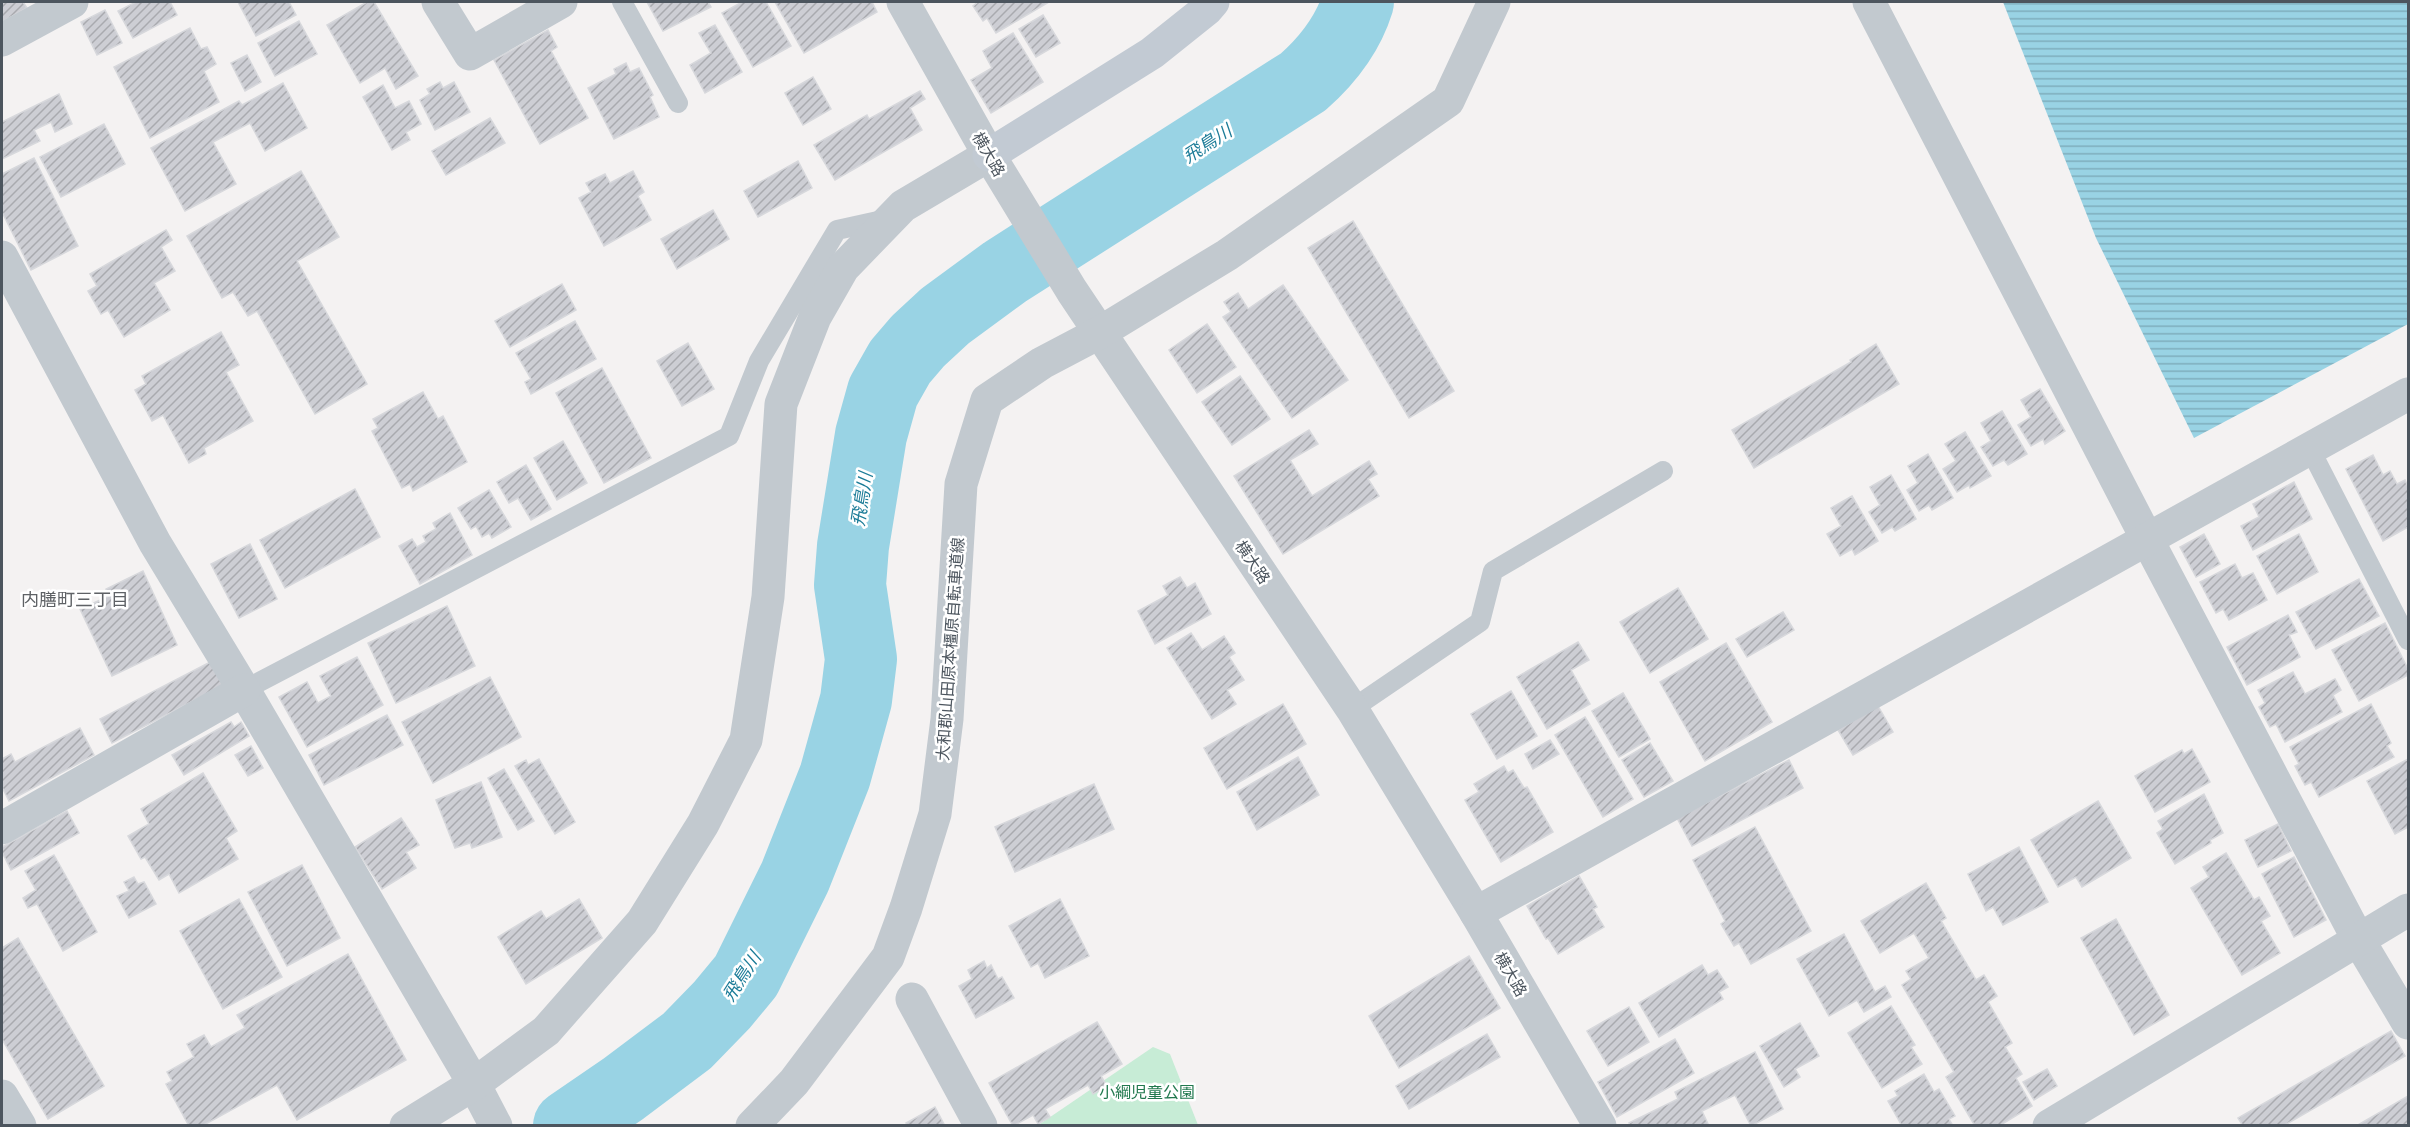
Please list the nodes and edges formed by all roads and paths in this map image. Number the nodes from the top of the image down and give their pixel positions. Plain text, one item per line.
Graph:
1 (72, 2) edge
2 (438, 2) edge
3 (561, 2) edge
4 (622, 2) edge
5 (903, 2) edge
6 (1213, 2) edge
7 (1494, 2) edge
8 (1869, 2) edge
9 (2, 40) edge
10 (678, 103) dead end
11 (988, 155) junction
12 (891, 219) junction
13 (2, 257) edge
14 (1099, 333) junction
15 (2409, 394) edge
16 (2310, 449) junction
17 (1664, 471) dead end
18 (2147, 539) junction
19 (2409, 640) edge
20 (244, 690) junction
21 (1352, 709) junction
22 (2, 828) edge
23 (2409, 909) edge
24 (1476, 913) junction
25 (2358, 939) junction
26 (912, 999) dead end
27 (2409, 1023) edge
28 (2, 1096) edge
29 (485, 1105) edge
30 (20, 1125) edge
31 (406, 1125) edge
32 (752, 1125) edge
33 (981, 1125) edge
34 (1600, 1125) edge
35 (2049, 1125) edge

1 - 9 street
2 - 3 street
4 - 10 lane
5 - 11 street, 横大路
6 - 11 street
7 - 14 street, 大和郡山田原本橿原自転車道線
8 - 18 street
11 - 12 street
11 - 14 street, 横大路
12 - 20 lane
12 - 29 street
13 - 20 street
14 - 21 street, 横大路
14 - 32 street, 大和郡山田原本橿原自転車道線
15 - 16 street
16 - 18 street
16 - 19 lane
17 - 21 lane
18 - 24 street
18 - 25 street
20 - 22 street
20 - 29 street
21 - 24 street, 横大路
23 - 25 street
24 - 34 street, 横大路
25 - 27 street
25 - 35 street
26 - 33 street
28 - 30 street
29 - 31 street

